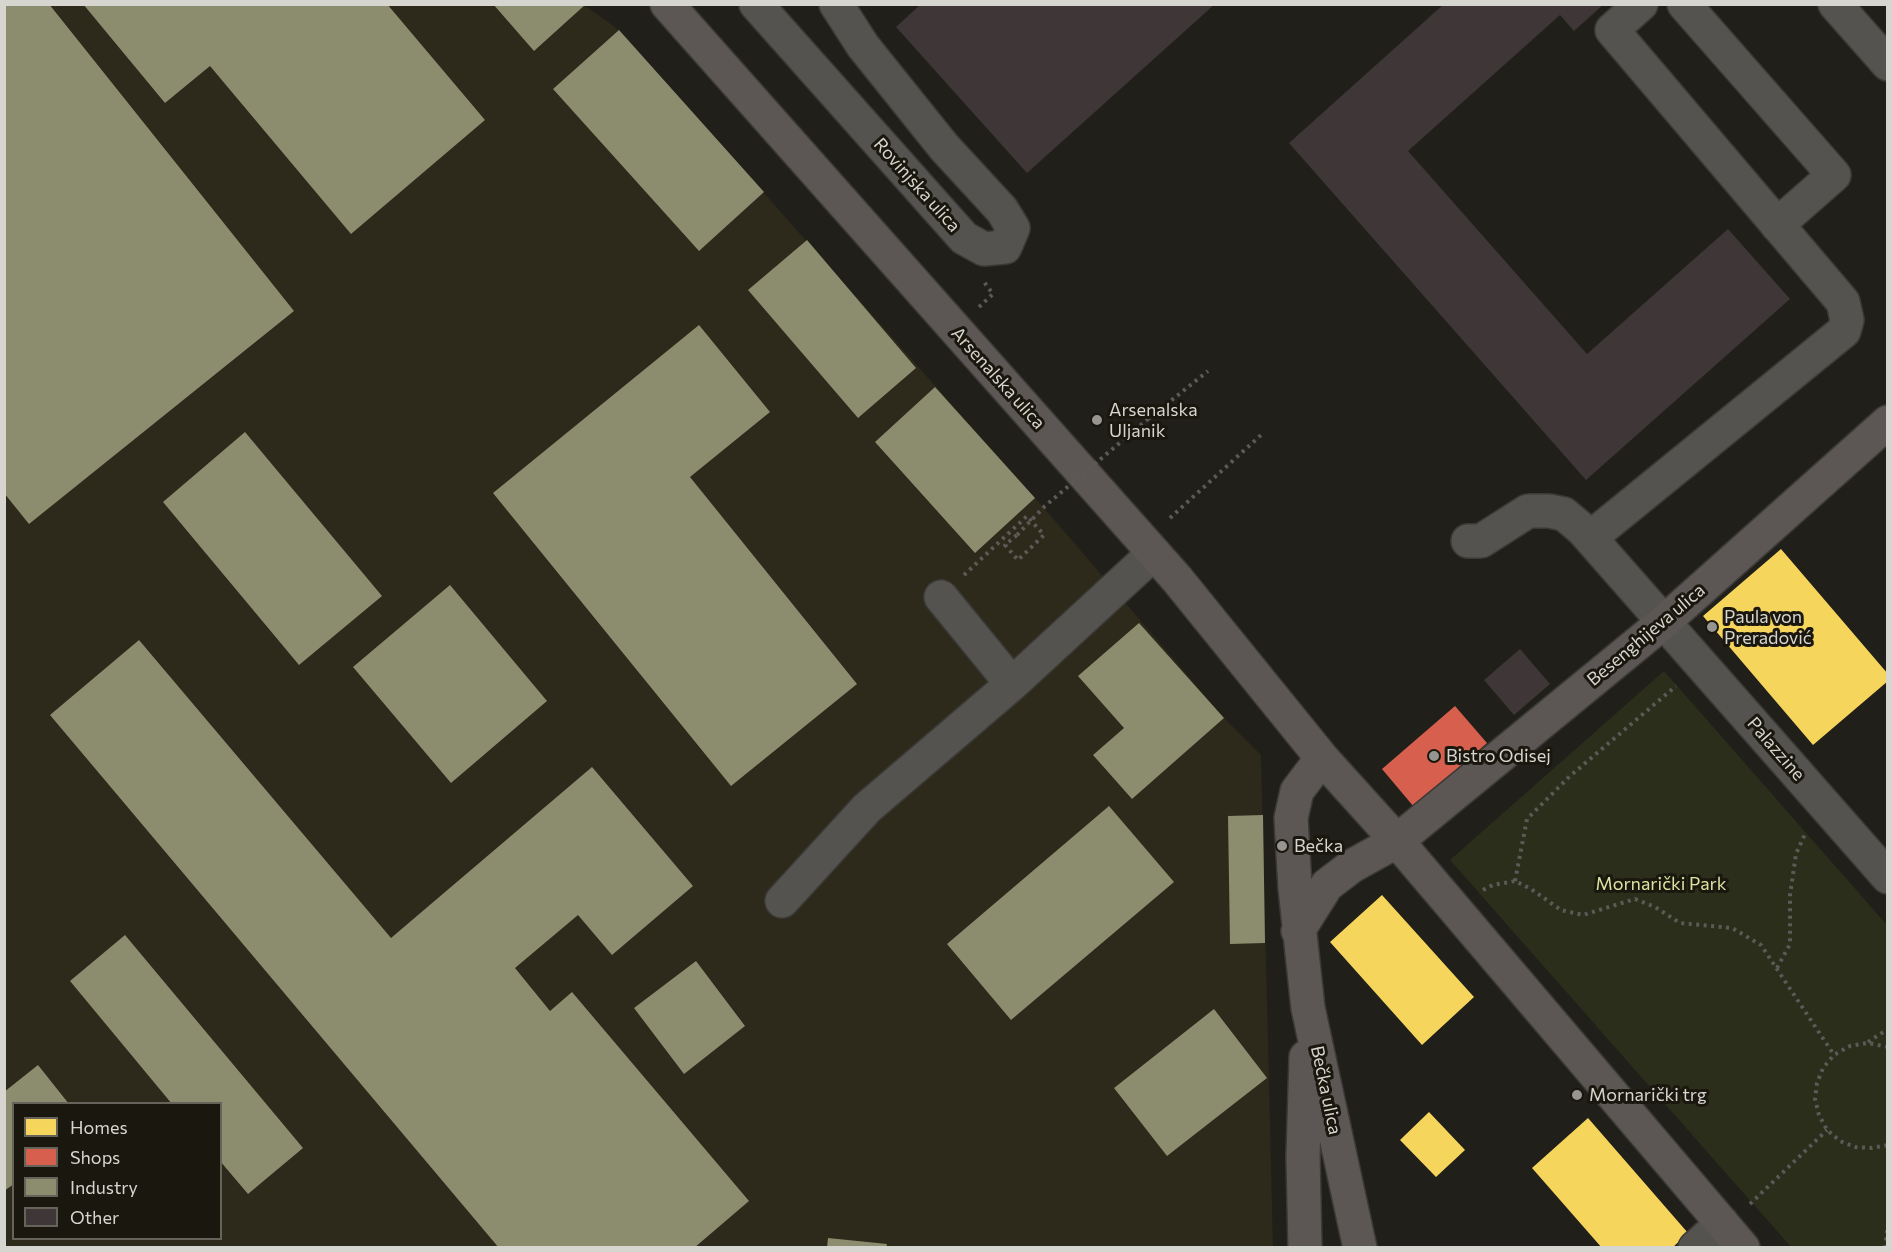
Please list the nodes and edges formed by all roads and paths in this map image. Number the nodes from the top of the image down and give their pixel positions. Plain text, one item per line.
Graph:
1 (667, 4) edge
2 (756, 4) edge
3 (836, 4) edge
4 (1641, 4) edge
5 (1684, 4) edge
6 (1835, 4) edge
7 (1887, 64) edge
8 (1777, 225) junction
9 (981, 279) dead end
10 (982, 304) dead end
11 (1208, 371) dead end
12 (1887, 422) edge
13 (1261, 435) dead end
14 (1170, 518) dead end
15 (1590, 537) junction
16 (1468, 541) dead end
17 (992, 548) dead end
18 (1154, 552) junction
19 (941, 597) dead end
20 (1665, 621) junction
21 (1702, 664) junction
22 (1012, 684) junction
23 (1322, 758) junction
24 (1820, 800) junction
25 (1397, 841) junction
26 (1887, 878) edge
27 (1515, 881) junction
28 (782, 901) dead end
29 (1453, 906) junction
30 (1298, 931) junction
31 (1777, 969) junction
32 (1308, 1008) junction
33 (1887, 1029) edge
34 (1868, 1043) junction
35 (1887, 1047) edge
36 (1834, 1055) junction
37 (1827, 1130) junction
38 (1887, 1145) edge
39 (1887, 1224) edge
40 (1730, 1233) edge
41 (1305, 1248) edge
42 (1360, 1248) edge
43 (1695, 1248) edge
44 (1885, 1248) edge

1 - 18 main road, Arsenalska ulica
2 - 3 street, Rovinjska ulica
4 - 8 street
5 - 8 street
6 - 7 street
8 - 15 street
9 - 10 path
11 - 17 path, bridge
12 - 20 main road, Besenghijeva ulica
13 - 14 path
15 - 16 street, Palazzine
15 - 20 street, Palazzine
18 - 22 street
18 - 23 main road, Arsenalska ulica
19 - 22 street
20 - 21 street, Palazzine
20 - 25 main road, Besenghijeva ulica
21 - 24 street, Palazzine
21 - 27 path
22 - 28 street
23 - 25 main road
23 - 30 main road, Bečka ulica
24 - 26 street, Palazzine
24 - 31 path
25 - 29 main road
25 - 30 main road
27 - 29 path
27 - 31 path
29 - 40 main road
30 - 32 main road, Bečka ulica
31 - 36 path
32 - 41 main road
32 - 42 main road, Bečka ulica
33 - 34 path
34 - 35 path
34 - 36 path
36 - 37 path
37 - 38 path
37 - 40 path
39 - 44 path
40 - 43 street

